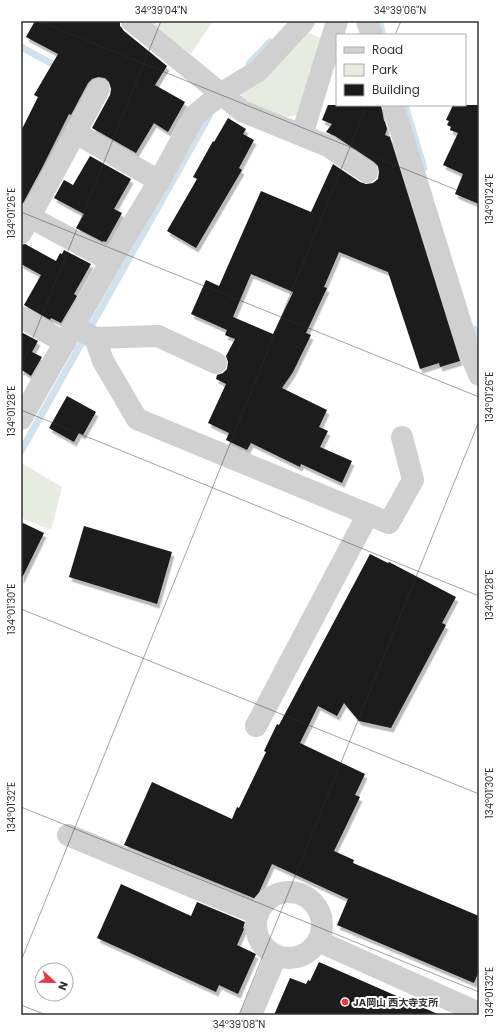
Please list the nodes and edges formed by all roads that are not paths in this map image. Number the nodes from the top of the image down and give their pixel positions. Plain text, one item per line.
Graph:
1 (132, 21) edge
2 (304, 21) edge
3 (337, 21) edge
4 (367, 21) edge
5 (372, 34) edge
6 (99, 89) dead end
7 (222, 93) junction
8 (393, 106) edge
9 (76, 133) junction
10 (302, 135) junction
11 (367, 172) dead end
12 (159, 181) junction
13 (25, 225) edge
14 (111, 261) junction
15 (21, 318) edge
16 (82, 335) junction
17 (216, 363) dead end
18 (479, 375) edge
19 (21, 420) edge
20 (402, 437) dead end
21 (368, 514) junction
22 (256, 726) dead end
23 (68, 836) dead end
24 (258, 914) junction
25 (318, 941) junction
26 (276, 956) junction
27 (479, 1013) edge
28 (251, 1015) edge

1 - 7 street
2 - 7 street
3 - 10 street
4 - 5 street
6 - 9 street
7 - 10 street
7 - 12 street
8 - 18 street
9 - 12 street
9 - 13 street
10 - 11 street
12 - 14 street
13 - 14 street
14 - 16 street
15 - 16 street
16 - 17 street
16 - 19 street
16 - 21 street
20 - 21 street
21 - 22 street
23 - 24 street
24 - 25 street
24 - 26 street
25 - 26 street
25 - 27 street
26 - 28 street

